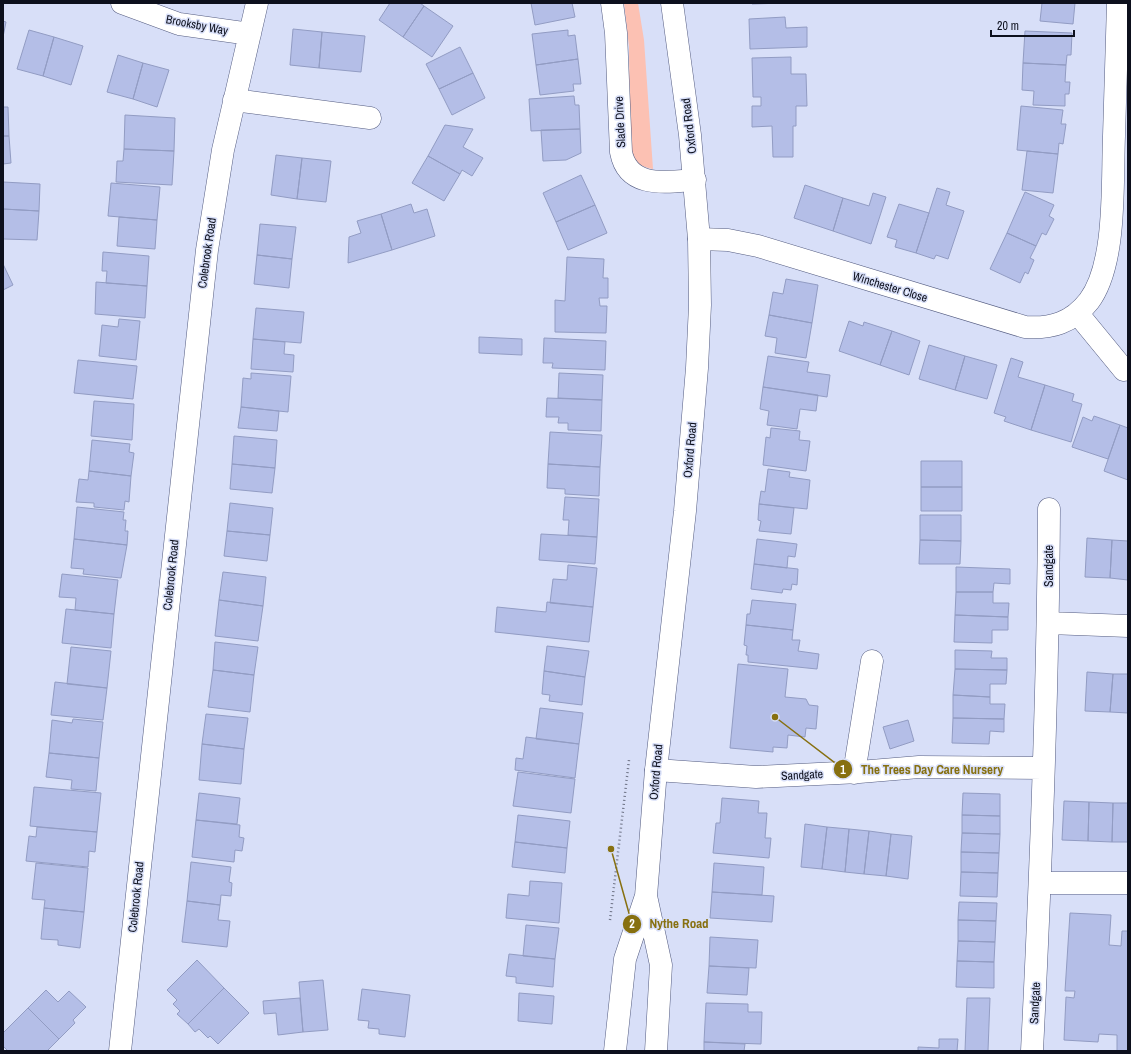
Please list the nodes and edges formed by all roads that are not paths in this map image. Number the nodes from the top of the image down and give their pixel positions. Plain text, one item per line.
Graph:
1 (122, 3) edge
2 (257, 3) edge
3 (612, 3) edge
4 (672, 3) edge
5 (1118, 3) edge
6 (250, 34) junction
7 (234, 100) junction
8 (370, 118) dead end
9 (694, 180) junction
10 (699, 239) junction
11 (1078, 314) junction
12 (1124, 370) dead end
13 (1049, 509) dead end
14 (1049, 624) junction
15 (1128, 626) edge
16 (872, 661) dead end
17 (1044, 768) junction
18 (656, 770) junction
19 (854, 773) junction
20 (1041, 883) junction
21 (1128, 883) edge
22 (646, 896) junction
23 (120, 1051) edge
24 (615, 1051) edge
25 (656, 1051) edge
26 (1032, 1051) edge

1 - 6 street, Brooksby Way
2 - 6 street, Colebrook Road
3 - 9 street, Slade Drive
4 - 9 street, Oxford Road
5 - 11 street, Winchester Close
6 - 7 street, Colebrook Road
7 - 8 street
7 - 23 street, Colebrook Road
9 - 10 street, Oxford Road
10 - 11 street, Winchester Close
10 - 18 street, Oxford Road
11 - 12 street
13 - 14 street, Sandgate
14 - 15 street
14 - 17 street, Sandgate
16 - 19 street
17 - 19 street, Sandgate
17 - 20 street, Sandgate
18 - 19 street, Sandgate
18 - 22 street, Oxford Road
20 - 21 street
20 - 26 street, Sandgate
22 - 24 street, Oxford Road
22 - 25 street, Oxford Road

